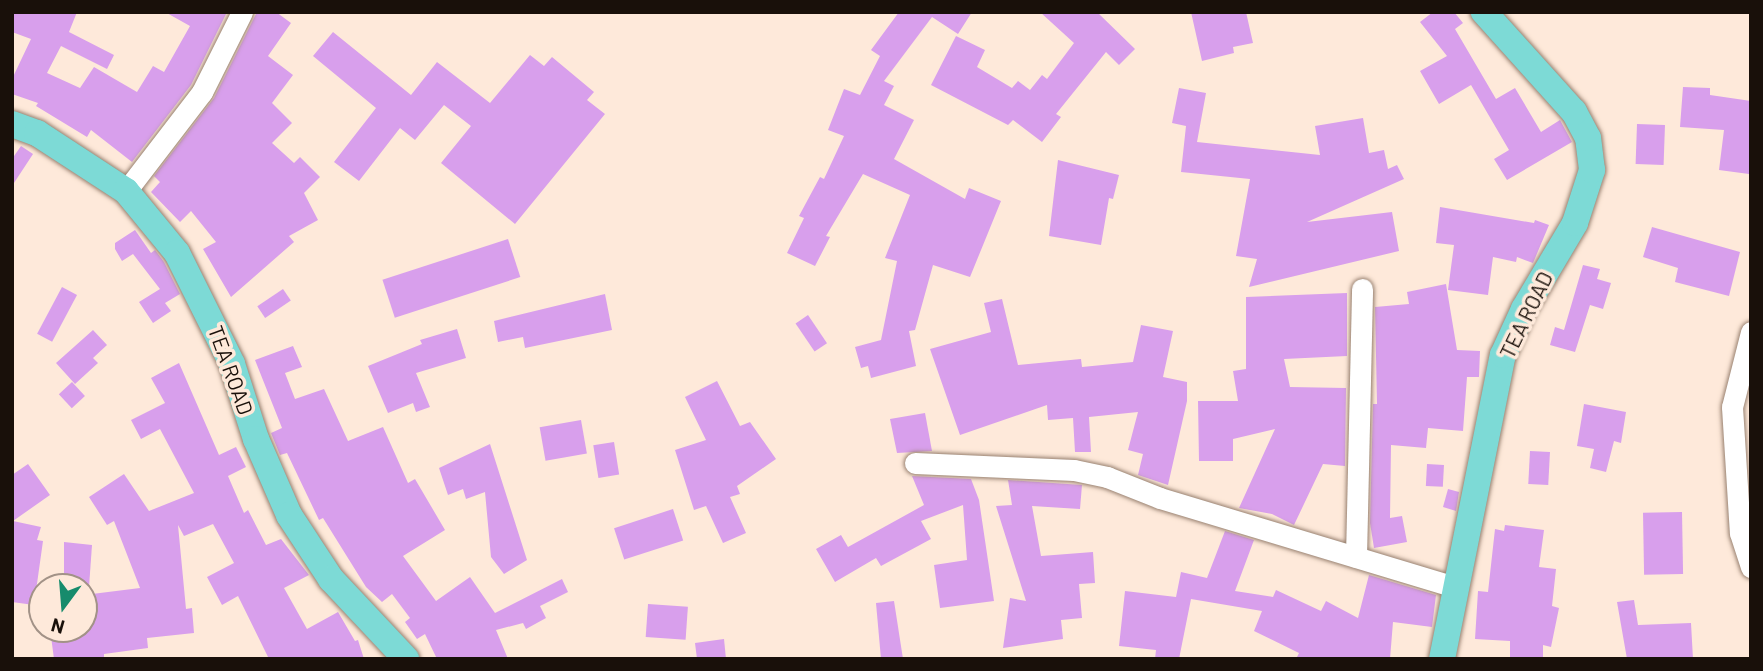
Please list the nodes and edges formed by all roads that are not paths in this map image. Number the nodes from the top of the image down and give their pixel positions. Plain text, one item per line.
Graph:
1 (242, 12) edge
2 (1484, 12) edge
3 (12, 124) edge
4 (126, 191) junction
5 (1362, 289) dead end
6 (1751, 332) edge
7 (915, 463) dead end
8 (1356, 557) junction
9 (1751, 567) edge
10 (1455, 587) junction
11 (406, 659) edge
12 (1443, 659) edge

1 - 4 street
2 - 10 main road, TEA ROAD
3 - 4 main road, TEA ROAD
4 - 11 main road, TEA ROAD
5 - 8 street
6 - 9 street
7 - 8 street
8 - 10 street
10 - 12 main road, TEA ROAD

